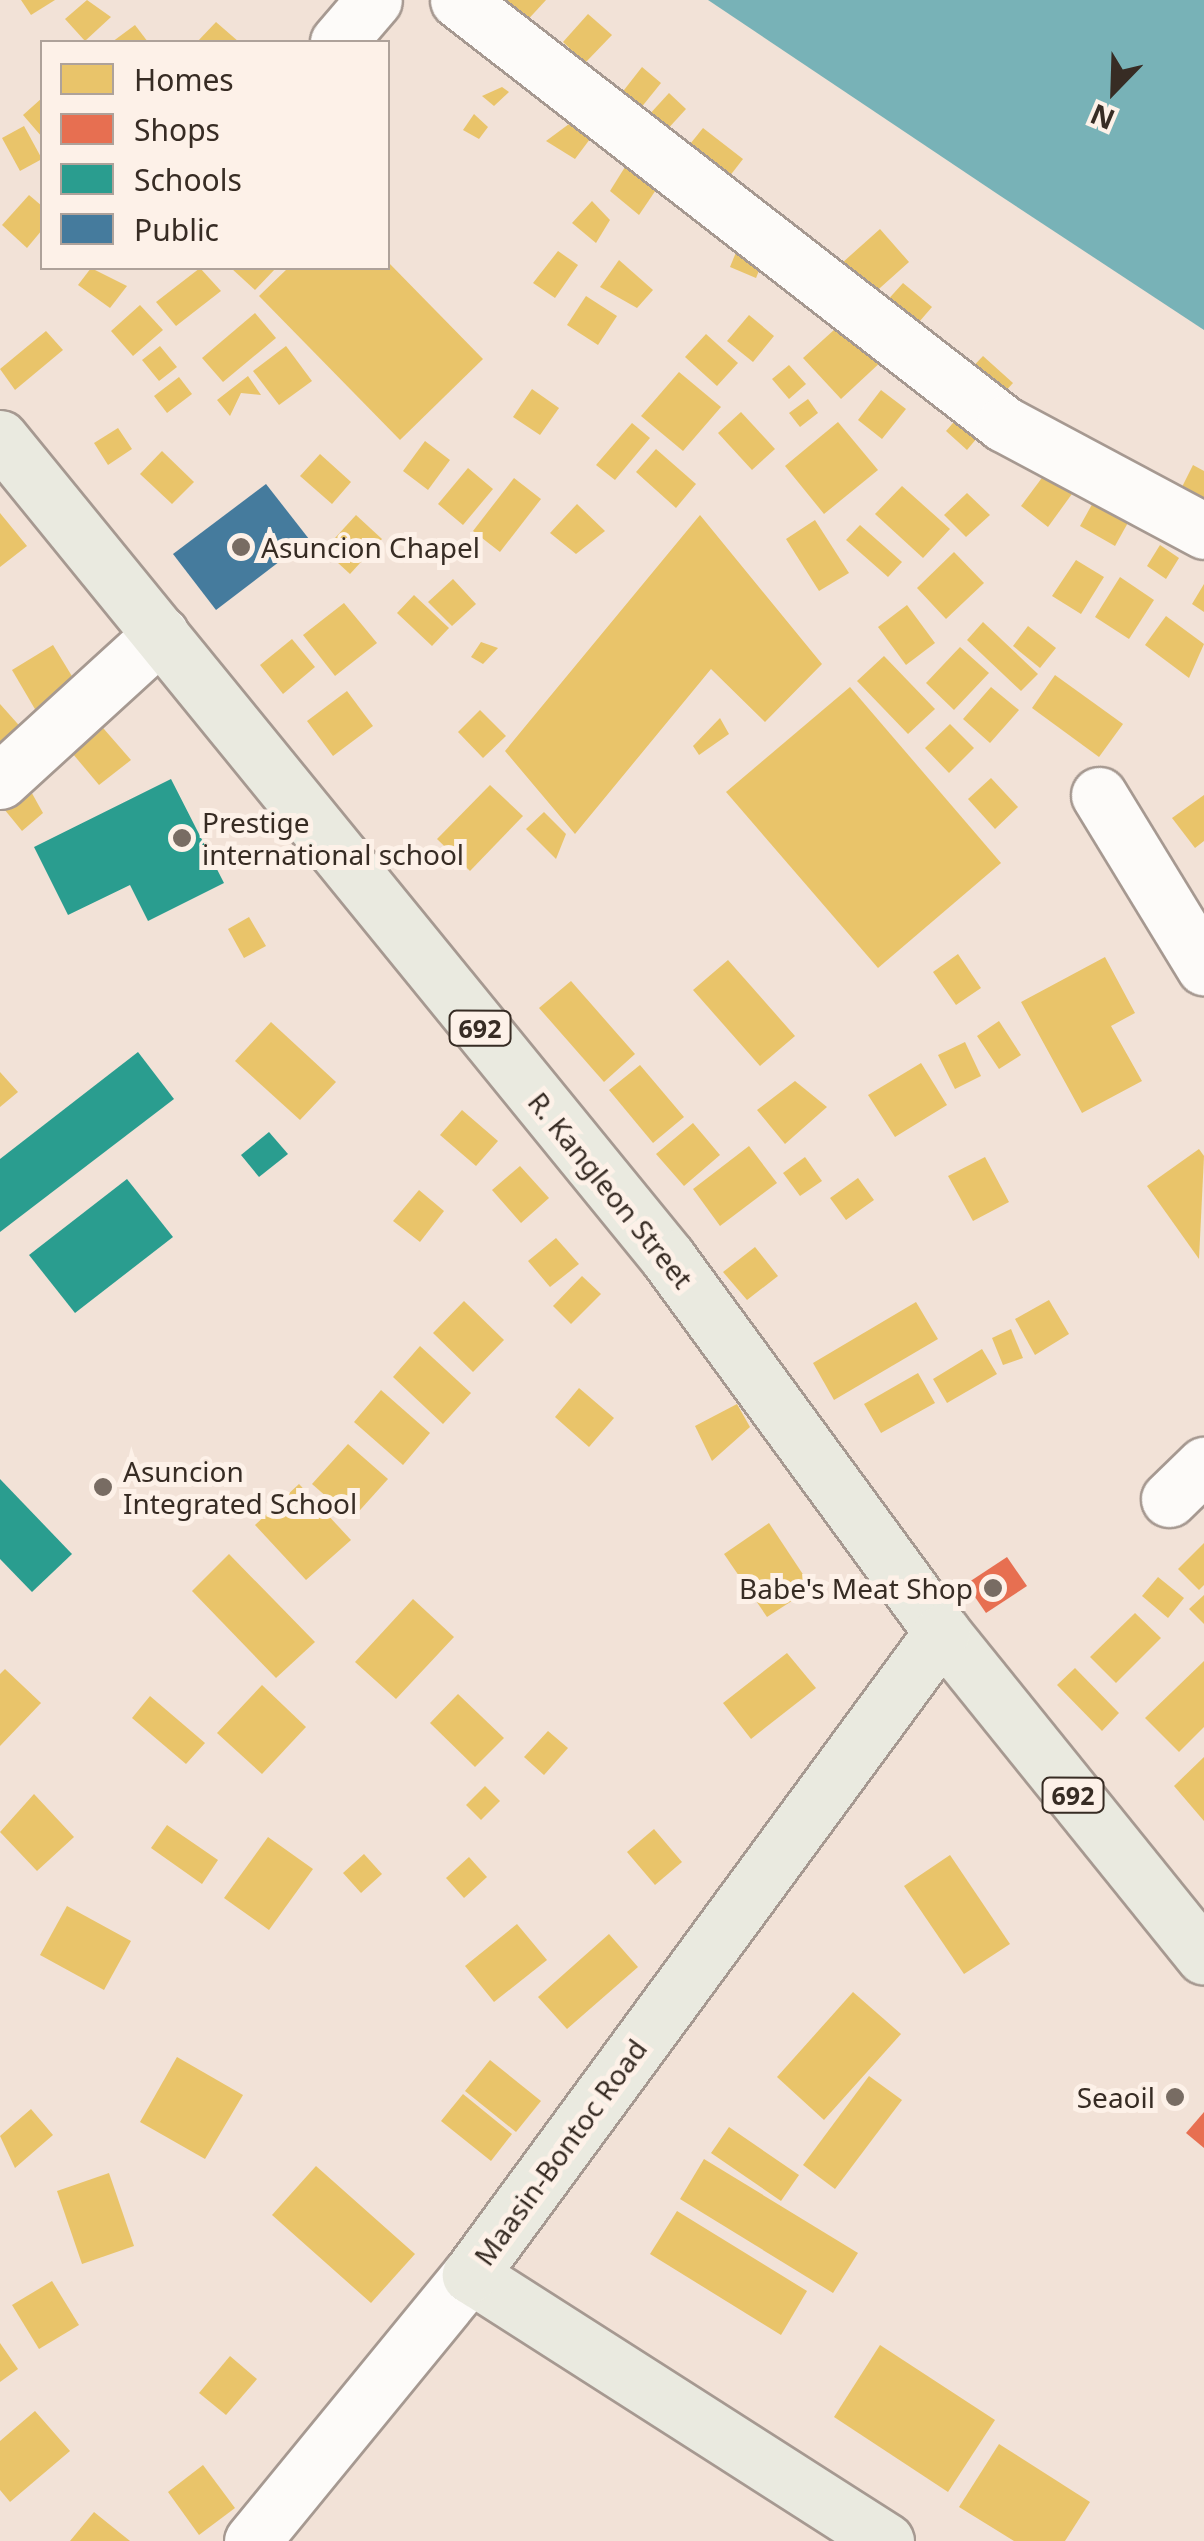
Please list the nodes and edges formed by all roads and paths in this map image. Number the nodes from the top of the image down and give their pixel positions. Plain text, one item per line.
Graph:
1 (374, 0) edge
2 (458, 0) edge
3 (340, 40) edge
4 (0, 438) edge
5 (1204, 531) edge
6 (160, 634) junction
7 (0, 782) edge
8 (1099, 795) dead end
9 (1204, 967) edge
10 (942, 1632) junction
11 (1204, 1957) edge
12 (470, 2275) junction
13 (252, 2541) edge
14 (886, 2541) edge

1 - 3 street
2 - 5 street
4 - 6 main road, R. Kangleon Street / 692
6 - 7 street
6 - 10 main road, R. Kangleon Street / 692
8 - 9 street
10 - 11 main road, R. Kangleon Street / 692
10 - 12 main road, Maasin-Bontoc Road
12 - 13 street
12 - 14 main road, Maasin-Bontoc Road

